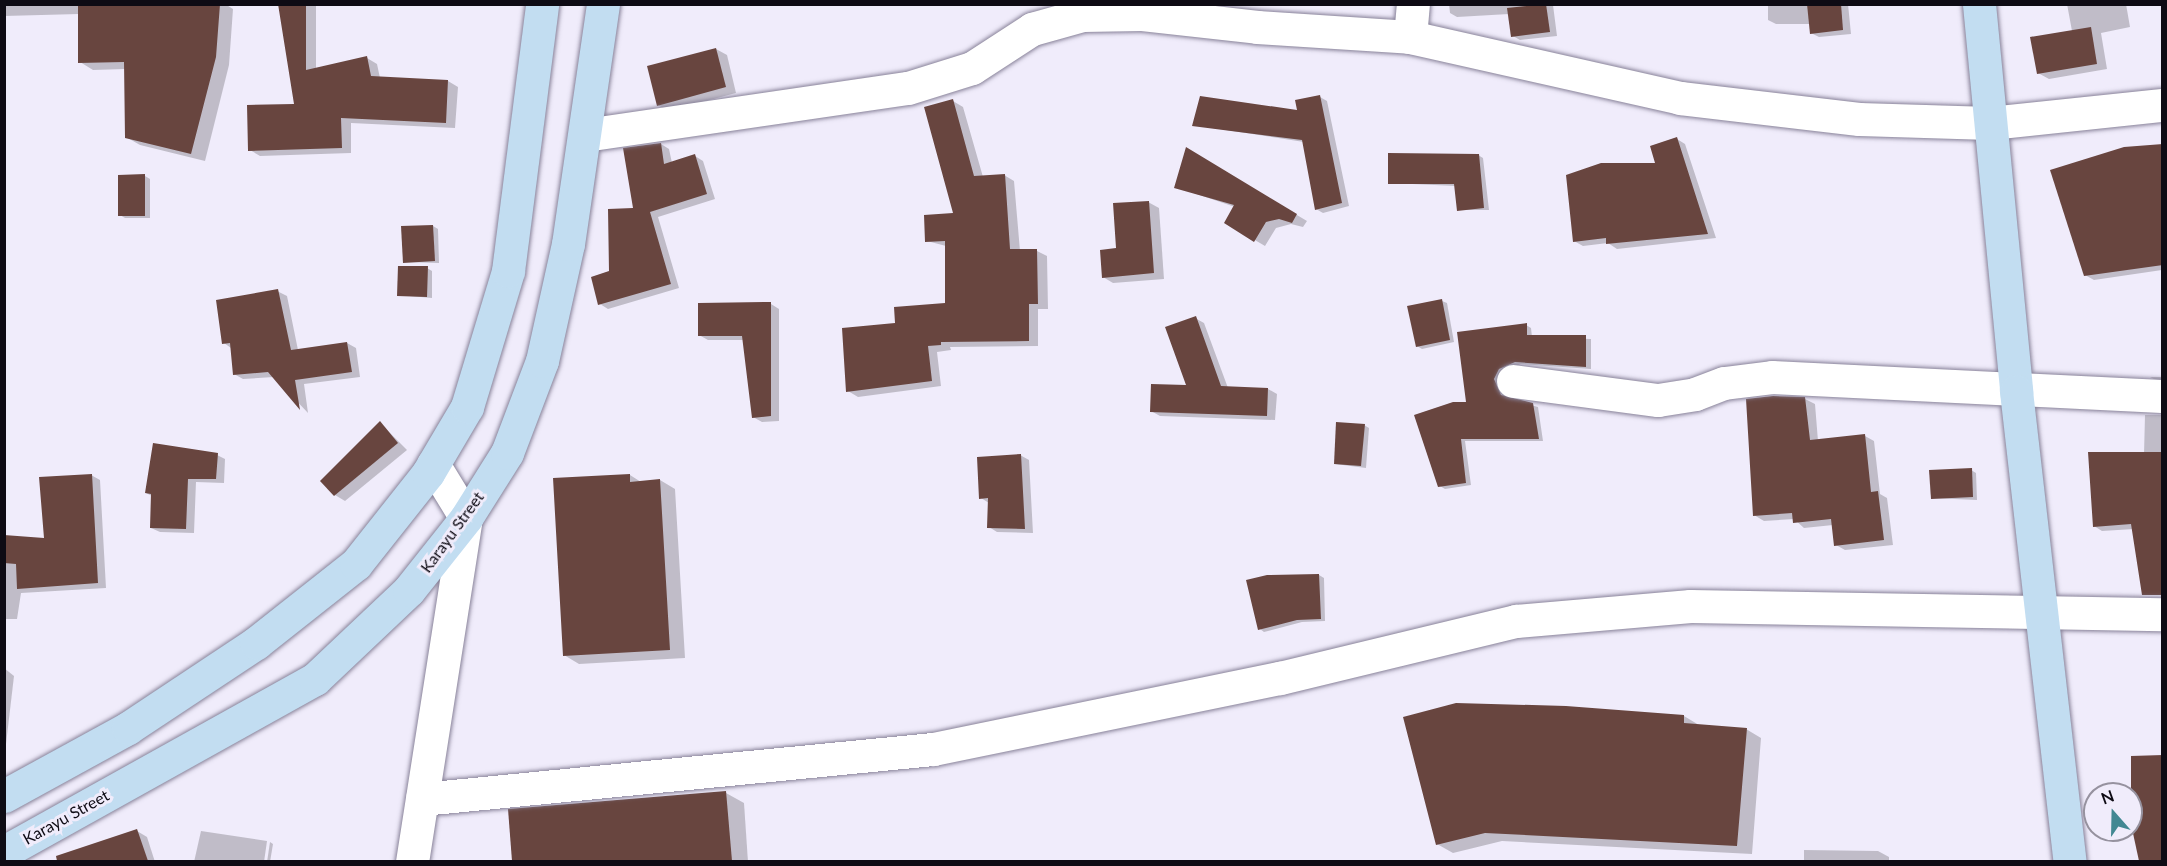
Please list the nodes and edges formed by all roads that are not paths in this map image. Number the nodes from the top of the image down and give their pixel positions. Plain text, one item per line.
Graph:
1 (542, 4) edge
2 (603, 4) edge
3 (1413, 4) edge
4 (1979, 4) edge
5 (1033, 17) edge
6 (1410, 37) junction
7 (2163, 105) edge
8 (1990, 123) junction
9 (585, 135) junction
10 (1513, 381) dead end
11 (2016, 391) junction
12 (2163, 396) edge
13 (433, 464) junction
14 (466, 518) junction
15 (2163, 614) edge
16 (2044, 615) junction
17 (4, 796) edge
18 (422, 800) junction
19 (4, 852) edge
20 (412, 861) edge
21 (2070, 861) edge

1 - 13 main road
2 - 9 main road, Karayu Street
3 - 6 street
4 - 8 main road
5 - 6 street
5 - 9 street
6 - 8 street
7 - 8 street
8 - 11 main road
9 - 14 main road, Karayu Street
10 - 11 street
11 - 12 street
11 - 16 main road
13 - 14 street
13 - 17 main road
14 - 18 street
14 - 19 main road, Karayu Street
15 - 16 street
16 - 18 street
16 - 21 main road
18 - 20 street

